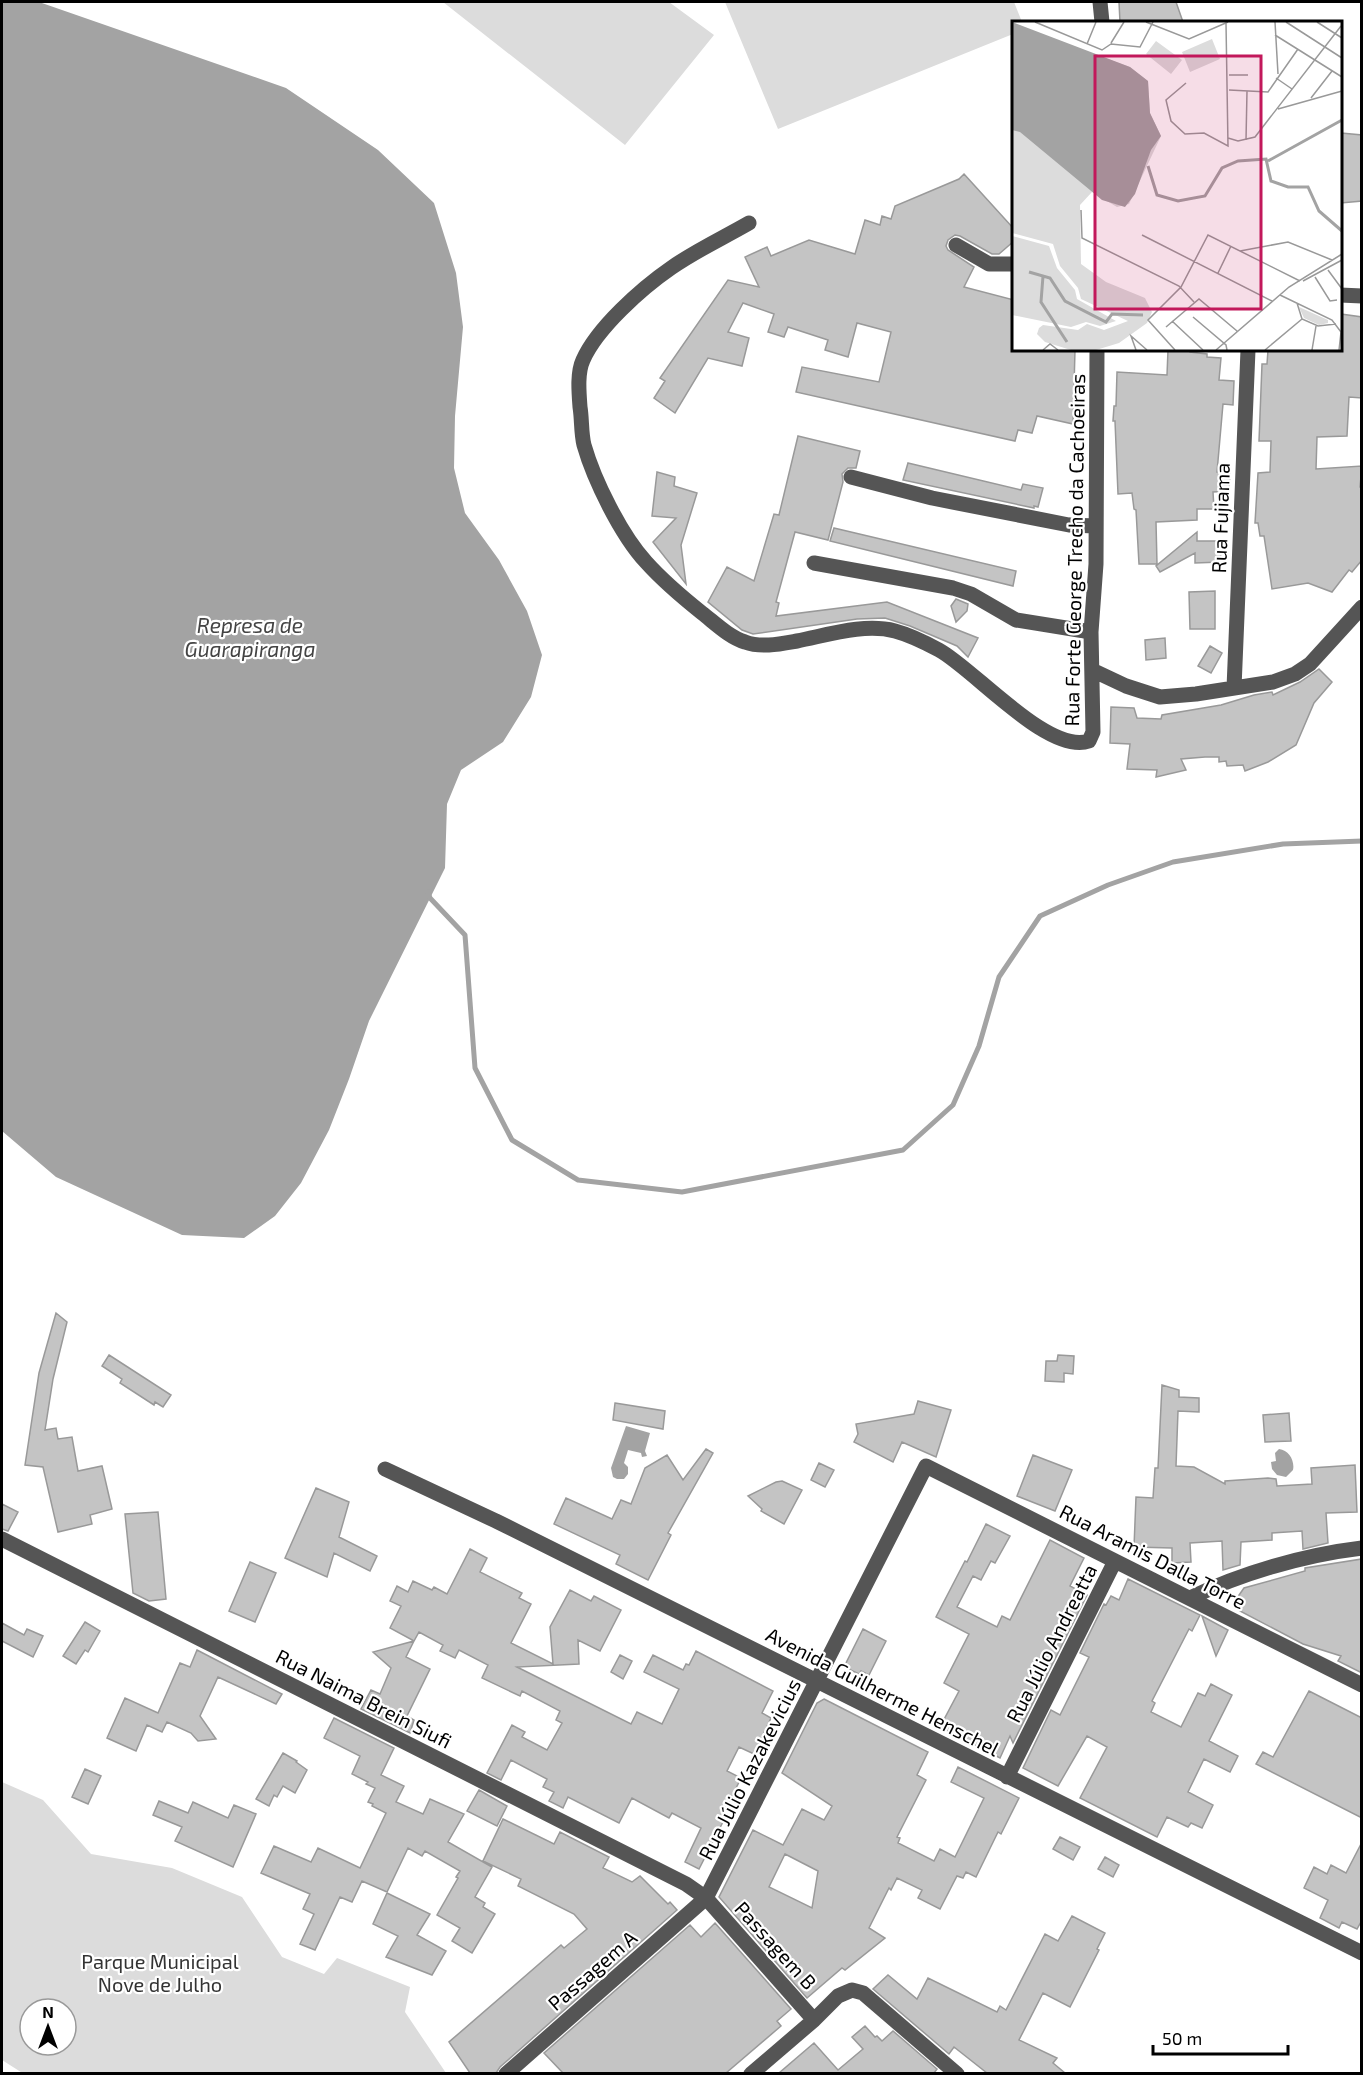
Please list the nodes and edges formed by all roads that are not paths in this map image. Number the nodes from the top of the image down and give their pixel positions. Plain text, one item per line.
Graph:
1 (1100, 2) edge
2 (1102, 21) edge
3 (749, 224) dead end
4 (956, 245) dead end
5 (1012, 264) edge
6 (1342, 295) edge
7 (1362, 296) edge
8 (1097, 351) edge
9 (1248, 351) edge
10 (852, 477) dead end
11 (1096, 526) junction
12 (814, 563) dead end
13 (1362, 607) edge
14 (1092, 632) junction
15 (1092, 670) junction
16 (1234, 688) junction
17 (926, 1466) joint
18 (385, 1469) dead end
19 (2, 1539) edge
20 (1362, 1548) edge
21 (1116, 1561) junction
22 (1190, 1598) junction
23 (818, 1682) junction
24 (1362, 1685) edge
25 (1007, 1777) junction
26 (706, 1898) junction
27 (1362, 1953) edge
28 (814, 2020) junction
29 (506, 2073) edge
30 (752, 2073) edge
31 (957, 2073) edge

1 - 2 street
3 - 15 street, Rua Forte George Trecho da Cachoeiras
4 - 5 street
6 - 7 street
8 - 11 street, Rua Forte George Trecho da Cachoeiras
9 - 16 street, Rua Fujiama
10 - 11 street
11 - 14 street, Rua Forte George Trecho da Cachoeiras
12 - 14 street
13 - 16 street
14 - 15 street, Rua Forte George Trecho da Cachoeiras
15 - 16 street
17 - 21 street, Rua Aramis Dalla Torre
17 - 23 street, Rua Júlio Kazakevicius
18 - 23 street, Avenida Guilherme Henschel
19 - 26 street, Rua Naima Brein Siufi
20 - 22 street
21 - 22 street, Rua Aramis Dalla Torre
21 - 25 street, Rua Júlio Andreatta
22 - 24 street, Rua Aramis Dalla Torre
23 - 25 street, Avenida Guilherme Henschel
23 - 26 street, Rua Júlio Kazakevicius
25 - 27 street, Avenida Guilherme Henschel
26 - 28 street, Passagem B
26 - 29 street, Passagem A
28 - 30 street
28 - 31 street

